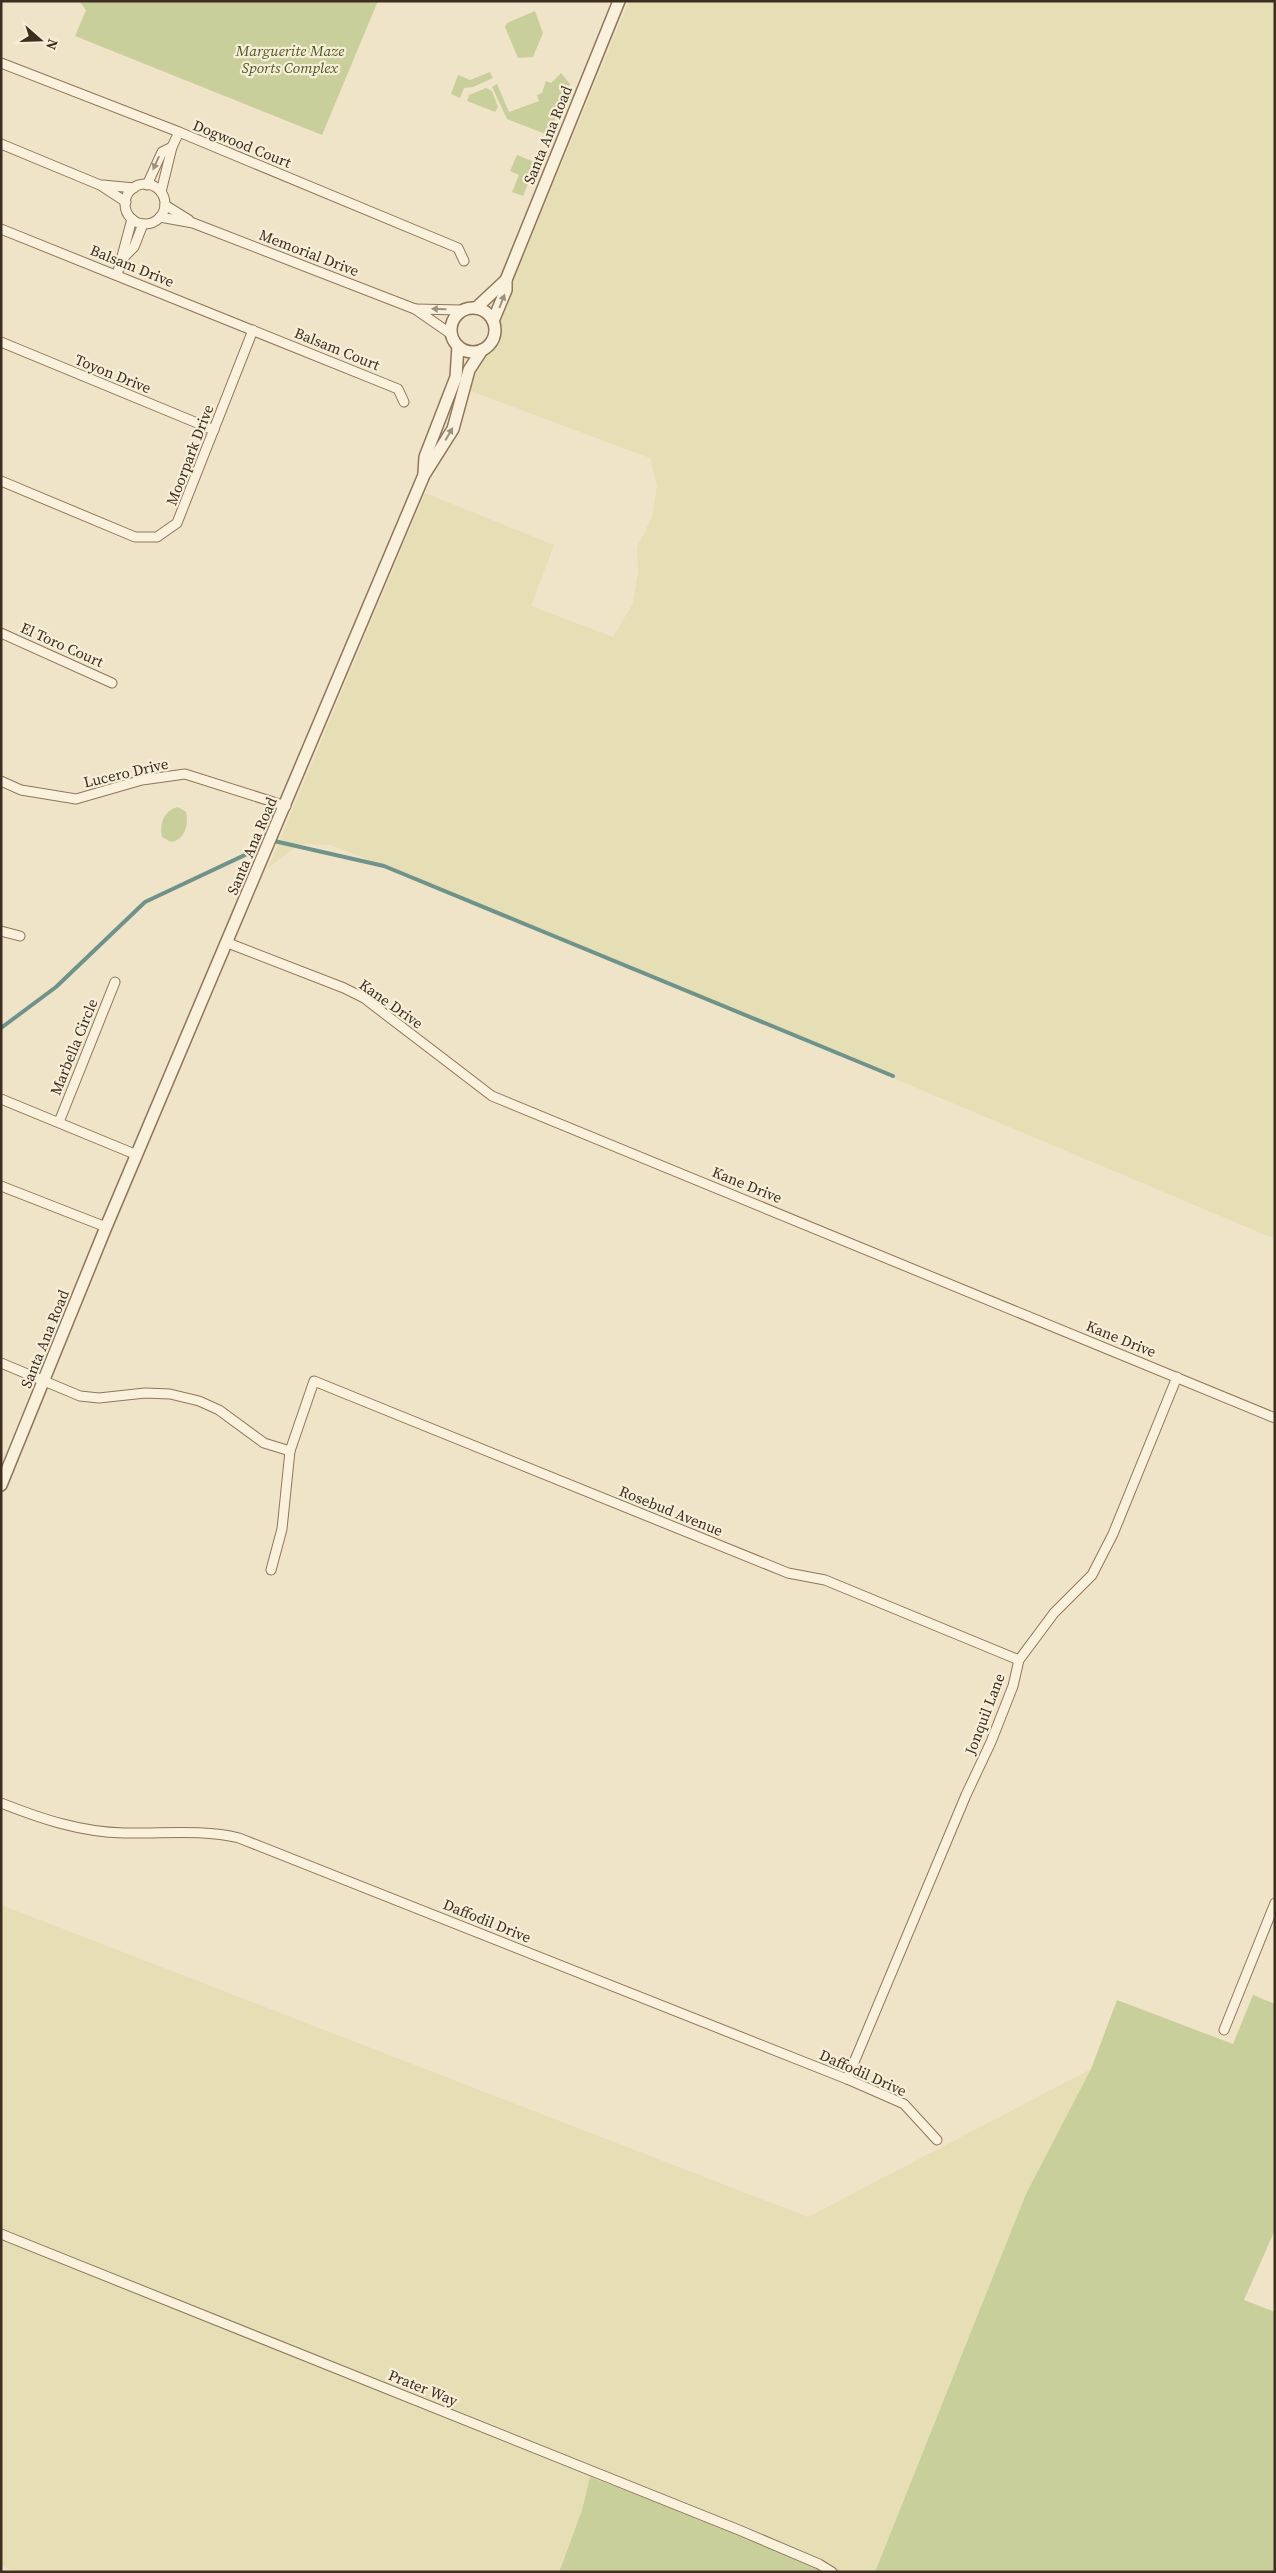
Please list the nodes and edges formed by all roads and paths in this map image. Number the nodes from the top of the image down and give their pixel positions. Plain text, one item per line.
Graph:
1 (619, 1) edge
2 (1, 63) edge
3 (179, 132) junction
4 (1, 144) edge
5 (172, 147) junction
6 (100, 185) junction
7 (147, 185) junction
8 (134, 188) junction
9 (161, 192) junction
10 (126, 202) junction
11 (165, 205) junction
12 (160, 217) junction
13 (132, 219) junction
14 (193, 223) junction
15 (143, 224) junction
16 (1, 228) edge
17 (122, 259) junction
18 (464, 261) dead end
19 (117, 275) junction
20 (506, 280) junction
21 (476, 308) junction
22 (415, 309) junction
23 (462, 310) junction
24 (493, 321) junction
25 (253, 330) junction
26 (451, 334) junction
27 (1, 342) edge
28 (458, 346) junction
29 (482, 350) junction
30 (404, 402) dead end
31 (214, 430) junction
32 (424, 475) junction
33 (1, 481) edge
34 (1, 633) edge
35 (112, 683) dead end
36 (1, 781) edge
37 (286, 806) junction
38 (1, 931) edge
39 (20, 936) dead end
40 (228, 943) junction
41 (115, 982) dead end
42 (1, 1099) edge
43 (59, 1122) junction
44 (137, 1155) junction
45 (1, 1186) edge
46 (106, 1227) junction
47 (1, 1363) edge
48 (1177, 1377) junction
49 (44, 1381) junction
50 (1275, 1418) edge
51 (290, 1451) junction
52 (6, 1461) edge
53 (1, 1485) edge
54 (271, 1570) dead end
55 (1019, 1660) junction
56 (1, 1803) edge
57 (1275, 1903) edge
58 (1224, 2030) dead end
59 (847, 2079) junction
60 (937, 2140) dead end
61 (1, 2234) edge
62 (832, 2572) edge

1 - 20 street, Santa Ana Road
2 - 3 street, Dogwood Court
3 - 5 street
3 - 18 street, Dogwood Court
4 - 6 street
5 -> 7 street
5 - 9 street
6 - 8 street
6 - 10 street
7 - 8 street
7 - 9 street
8 - 10 street
9 - 11 street
10 - 13 street
11 - 12 street
11 - 14 street
12 - 14 street
12 - 15 street
13 - 15 street
13 - 17 street
14 - 22 street, Memorial Drive
15 - 17 street
16 - 19 street, Balsam Drive
17 - 19 street
19 - 25 street, Balsam Drive
20 - 21 street, Santa Ana Road
24 -> 20 street, Santa Ana Road
21 - 23 street
21 - 24 street
23 -> 22 street
22 - 26 street
23 - 26 street
24 - 29 street, Santa Ana Road
25 - 30 street, Balsam Court
25 - 31 street, Moorpark Drive
26 - 28 street
27 - 31 street, Toyon Drive
28 - 29 street
28 - 32 street, Santa Ana Road
32 -> 29 street, Santa Ana Road
31 - 33 street, Moorpark Drive
32 - 37 street, Santa Ana Road
34 - 35 street, El Toro Court
36 - 37 street, Lucero Drive
37 - 40 street, Santa Ana Road
38 - 39 street
40 - 44 street, Santa Ana Road
40 - 48 street, Kane Drive
41 - 43 street, Marbella Circle
42 - 43 street
43 - 44 street
44 - 46 street, Santa Ana Road
45 - 46 street
46 - 49 street, Santa Ana Road
47 - 49 street
48 - 50 street, Kane Drive
48 - 55 street, Jonquil Lane
49 - 51 street
49 - 52 street, Santa Ana Road
51 - 54 street
51 - 55 street, Rosebud Avenue
52 - 53 street, Santa Ana Road
55 - 59 street, Jonquil Lane
56 - 59 street, Daffodil Drive
57 - 58 street
59 - 60 street, Daffodil Drive
61 - 62 street, Prater Way

